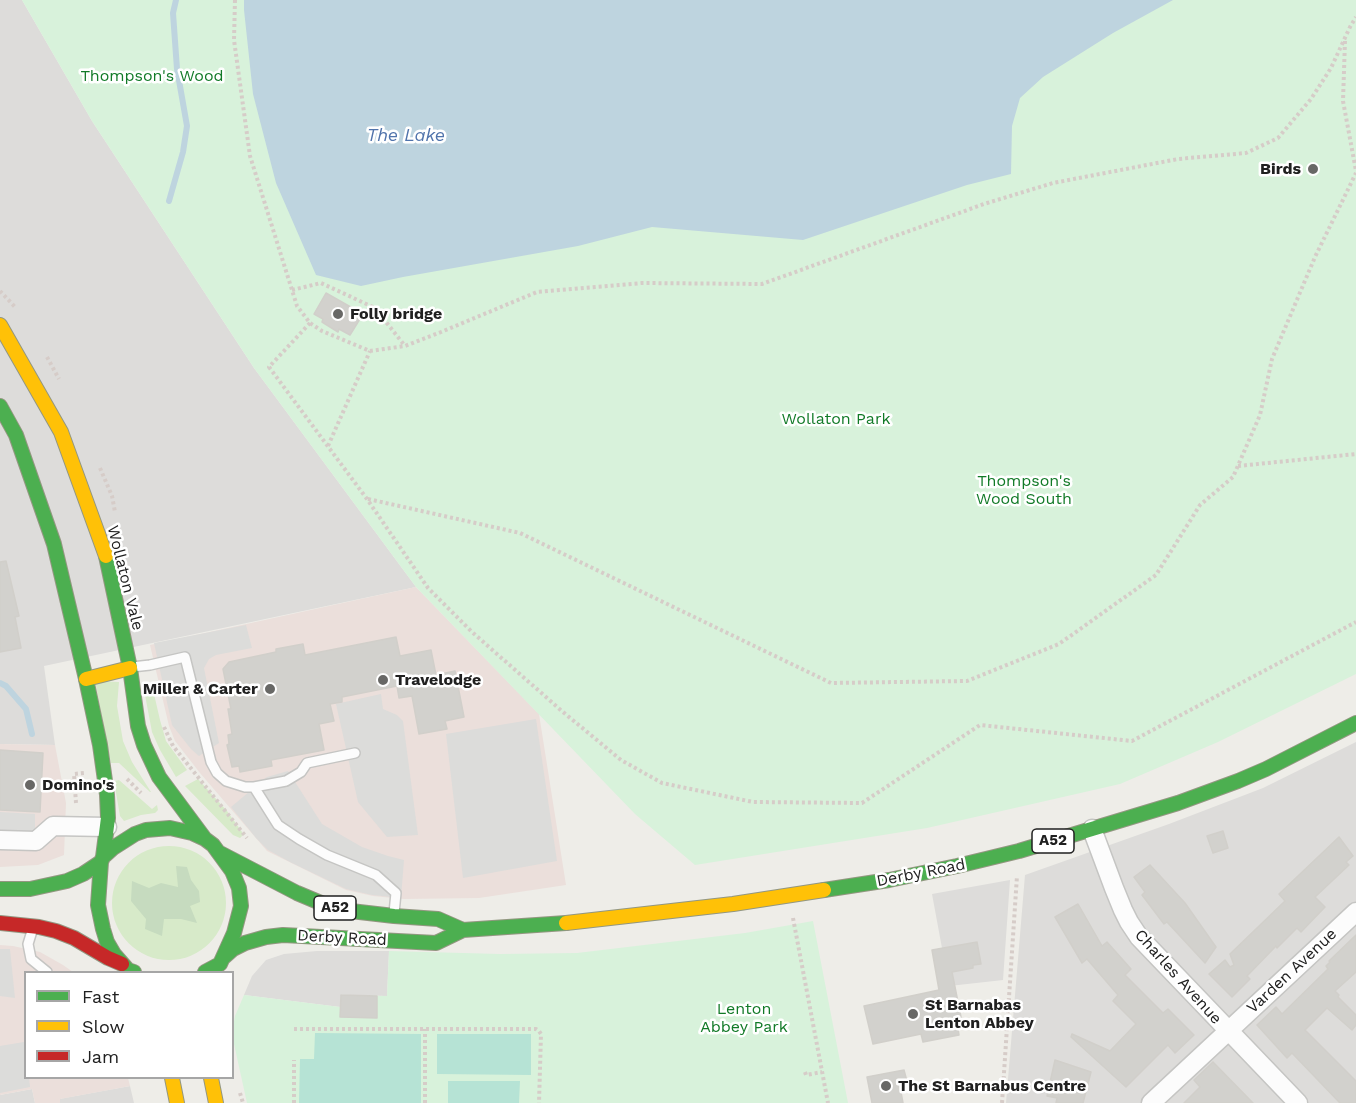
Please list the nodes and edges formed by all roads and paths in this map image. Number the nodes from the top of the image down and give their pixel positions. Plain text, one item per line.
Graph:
1 (235, 0) edge
2 (1356, 17) edge
3 (1345, 38) junction
4 (1356, 172) edge
5 (292, 290) junction
6 (0, 291) edge
7 (20, 313) dead end
8 (310, 323) junction
9 (0, 325) edge
10 (405, 346) junction
11 (43, 351) dead end
12 (370, 351) junction
13 (63, 387) dead end
14 (0, 406) edge
15 (328, 446) junction
16 (1356, 453) edge
17 (98, 464) dead end
18 (1238, 466) junction
19 (367, 499) junction
20 (116, 516) dead end
21 (1356, 622) edge
22 (130, 668) junction
23 (86, 679) junction
24 (1356, 723) edge
25 (163, 726) dead end
26 (355, 753) dead end
27 (93, 773) dead end
28 (126, 779) dead end
29 (254, 787) junction
30 (142, 794) dead end
31 (76, 803) dead end
32 (107, 827) junction
33 (1092, 829) junction
34 (205, 839) junction
35 (0, 840) edge
36 (253, 844) dead end
37 (218, 852) junction
38 (103, 860) junction
39 (1018, 865) dead end
40 (0, 889) edge
41 (1356, 912) edge
42 (792, 913) dead end
43 (394, 916) junction
44 (0, 923) edge
45 (33, 926) junction
46 (463, 930) junction
47 (220, 964) edge
48 (129, 970) edge
49 (45, 971) edge
50 (294, 1029) dead end
51 (425, 1029) junction
52 (1228, 1031) junction
53 (294, 1060) dead end
54 (805, 1072) dead end
55 (822, 1072) junction
56 (172, 1079) edge
57 (211, 1079) edge
58 (177, 1103) edge
59 (216, 1103) edge
60 (294, 1103) edge
61 (425, 1103) edge
62 (539, 1103) edge
63 (828, 1103) edge
64 (1002, 1103) edge
65 (1151, 1103) edge
66 (1298, 1103) edge

1 - 5 path
2 - 3 path
3 - 4 path
3 - 10 path
4 - 18 path
5 - 8 path
5 - 10 path
6 - 7 path
8 - 12 path
8 - 15 path
9 - 22 main road, Wollaton Vale
10 - 12 path
11 - 13 path
12 - 15 path
14 - 23 main road
15 - 19 path
16 - 18 path
17 - 20 path
18 - 19 path
19 - 21 path
22 - 23 main road
22 - 29 lane
22 - 34 main road, Wollaton Vale
23 - 32 main road
24 - 33 main road, Derby Road / A52
25 - 36 path
26 - 29 lane
27 - 31 path
28 - 30 path
29 - 43 lane
32 - 35 street
32 - 38 main road
33 - 46 main road, Derby Road / A52
33 - 52 street, Charles Avenue
34 - 37 main road, A52
34 - 38 main road, A52
37 - 43 main road, Derby Road / A52
37 - 47 main road, A52
38 - 40 main road, A52
38 - 48 main road
39 - 64 path
41 - 52 street, Varden Avenue
42 - 55 path
43 - 46 main road, Derby Road / A52
44 - 45 main road
45 - 48 main road
45 - 49 lane
46 - 47 main road, Derby Road / A52
50 - 51 path
51 - 61 path
51 - 62 path
52 - 65 street, Varden Avenue
52 - 66 street, Charles Avenue
53 - 60 path
54 - 55 path
55 - 63 path
56 - 58 main road
57 - 59 main road

